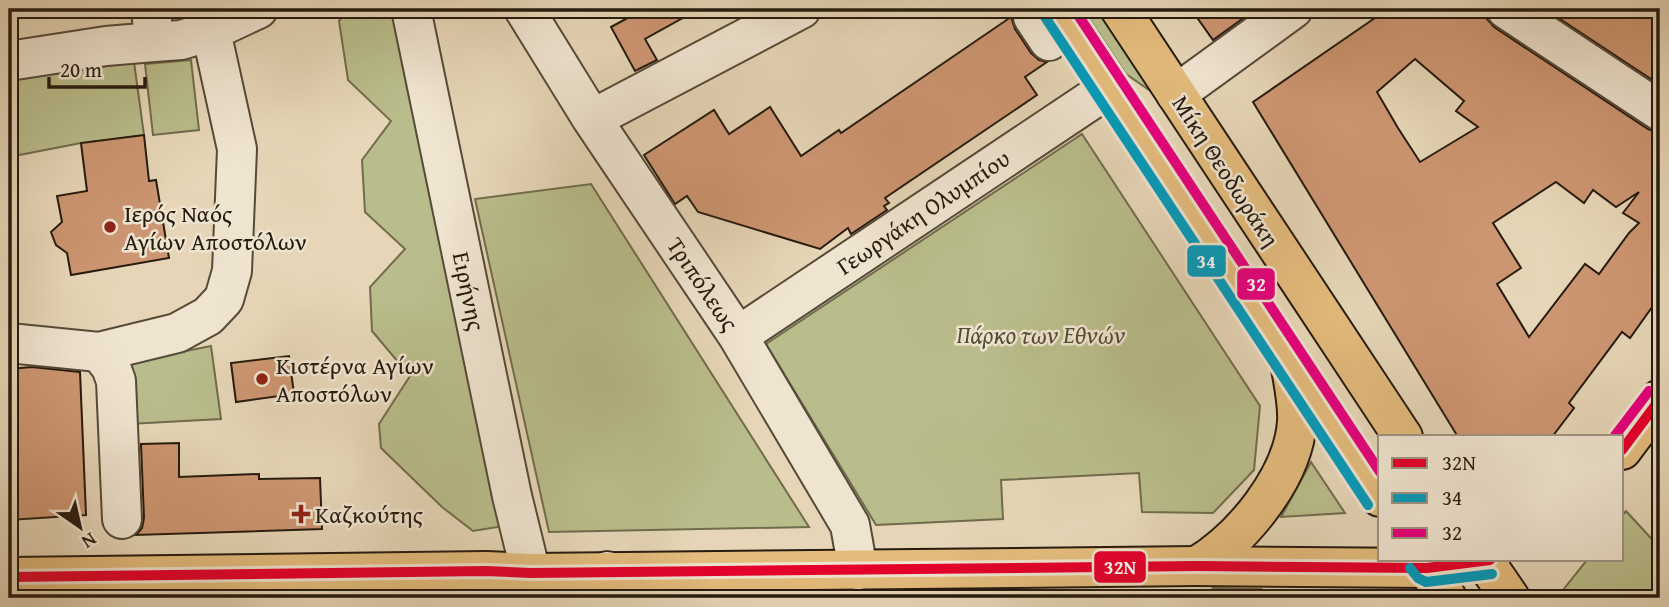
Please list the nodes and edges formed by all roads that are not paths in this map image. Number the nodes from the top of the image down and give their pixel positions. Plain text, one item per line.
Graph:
1 (258, 9) edge
2 (411, 9) edge
3 (524, 9) edge
4 (801, 9) edge
5 (1120, 9) edge
6 (1293, 9) edge
7 (1506, 9) edge
8 (1046, 23) edge
9 (153, 25) edge
10 (211, 31) junction
11 (9, 61) edge
12 (1109, 88) junction
13 (1175, 94) junction
14 (1660, 111) edge
15 (592, 119) junction
16 (738, 336) junction
17 (9, 343) edge
18 (99, 352) junction
19 (1289, 359) junction
20 (1660, 399) edge
21 (1402, 435) edge
22 (1624, 447) edge
23 (1378, 494) edge
24 (122, 519) dead end
25 (1479, 562) edge
26 (1487, 562) edge
27 (1198, 566) junction
28 (858, 570) junction
29 (607, 571) junction
30 (1432, 575) edge
31 (9, 577) edge
32 (289, 586) edge
33 (534, 586) edge
34 (643, 598) edge
35 (1510, 598) edge

1 - 10 street
2 - 33 street, Ειρήνης
3 - 15 street, Τριπόλεως
4 - 15 street
5 - 13 main road, Μίκη Θεοδωράκη
6 - 13 street
7 - 14 street
8 - 12 main road, Μίκη Θεοδωράκη
9 - 10 street
9 - 11 street
10 - 18 street
12 - 16 street, Γεωργάκη Ολυμπίου
12 - 19 main road, Μίκη Θεοδωράκη
13 - 21 main road, Μίκη Θεοδωράκη
15 - 16 street, Τριπόλεως
16 - 28 street, Τριπόλεως
17 - 18 street
18 - 24 street
19 - 23 main road, Μίκη Θεοδωράκη
19 - 27 main road
20 - 22 main road
25 - 30 main road
26 - 35 main road
27 - 28 main road
27 - 30 main road
28 - 29 main road
29 - 33 main road
29 - 34 street
31 - 32 main road
32 - 33 main road

